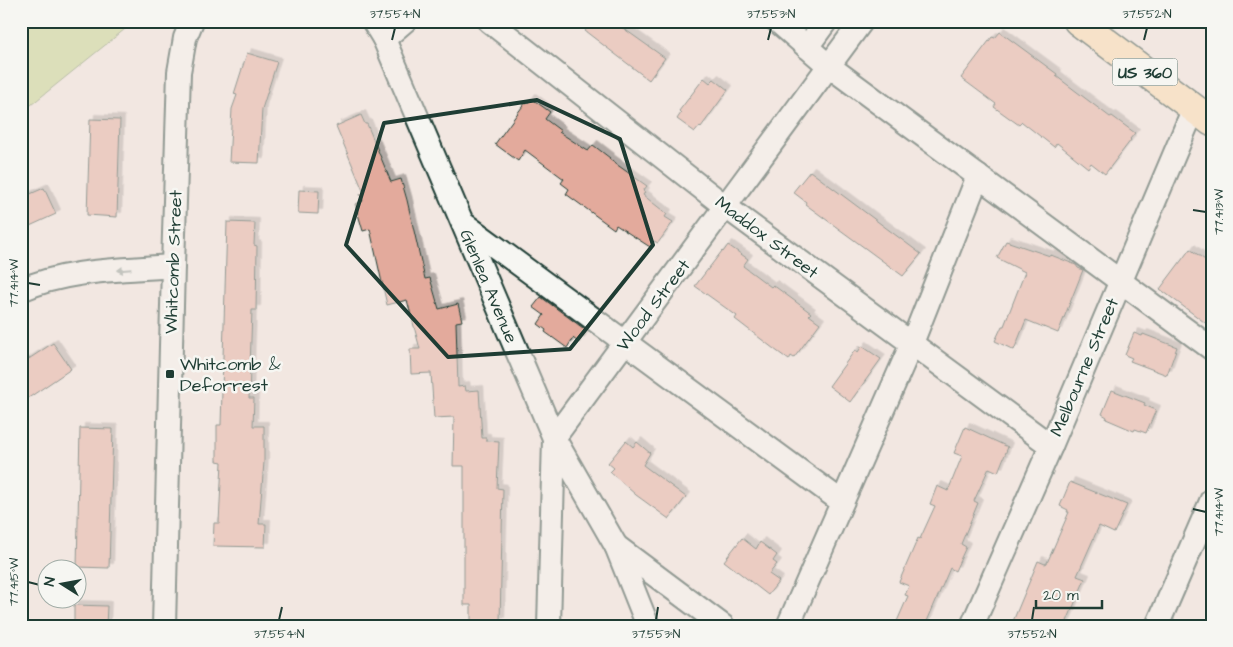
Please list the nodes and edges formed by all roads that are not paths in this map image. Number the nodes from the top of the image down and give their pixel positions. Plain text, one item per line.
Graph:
1 (192, 21) edge
2 (404, 21) edge
3 (489, 21) edge
4 (777, 21) edge
5 (826, 21) edge
6 (862, 21) edge
7 (1078, 21) edge
8 (379, 30) edge
9 (807, 47) junction
10 (829, 66) junction
11 (1203, 115) edge
12 (978, 176) junction
13 (726, 207) junction
14 (462, 222) junction
15 (172, 266) junction
16 (1120, 282) junction
17 (21, 290) edge
18 (625, 342) junction
19 (912, 343) junction
20 (1212, 349) edge
21 (554, 438) junction
22 (1051, 446) junction
23 (1212, 499) edge
24 (842, 502) junction
25 (616, 546) junction
26 (164, 626) edge
27 (549, 626) edge
28 (648, 626) edge
29 (723, 626) edge
30 (788, 626) edge
31 (972, 626) edge
32 (1157, 626) edge

1 - 15 street, Whitcomb Street
2 - 8 street
3 - 13 street, Maddox Street
4 - 9 street
5 - 9 street
6 - 10 street, Wood Street
7 - 11 main road, US 360
8 - 14 street, Glenlea Avenue
9 - 10 street
10 - 12 street
10 - 13 street, Wood Street
11 - 16 street, Melbourne Street
12 - 16 street
12 - 19 street
13 - 18 street, Wood Street
13 - 19 street, Maddox Street
14 - 18 street
14 - 21 street, Glenlea Avenue
15 -> 17 street
15 - 26 street, Whitcomb Street
16 - 20 street
16 - 22 street, Melbourne Street
18 - 21 street, Wood Street
18 - 24 street
19 - 22 street, Maddox Street
19 - 24 street
21 - 25 street, Glenlea Avenue
21 - 27 street
22 - 31 street, Melbourne Street
23 - 32 street
24 - 30 street
25 - 28 street, Glenlea Avenue
25 - 29 street

